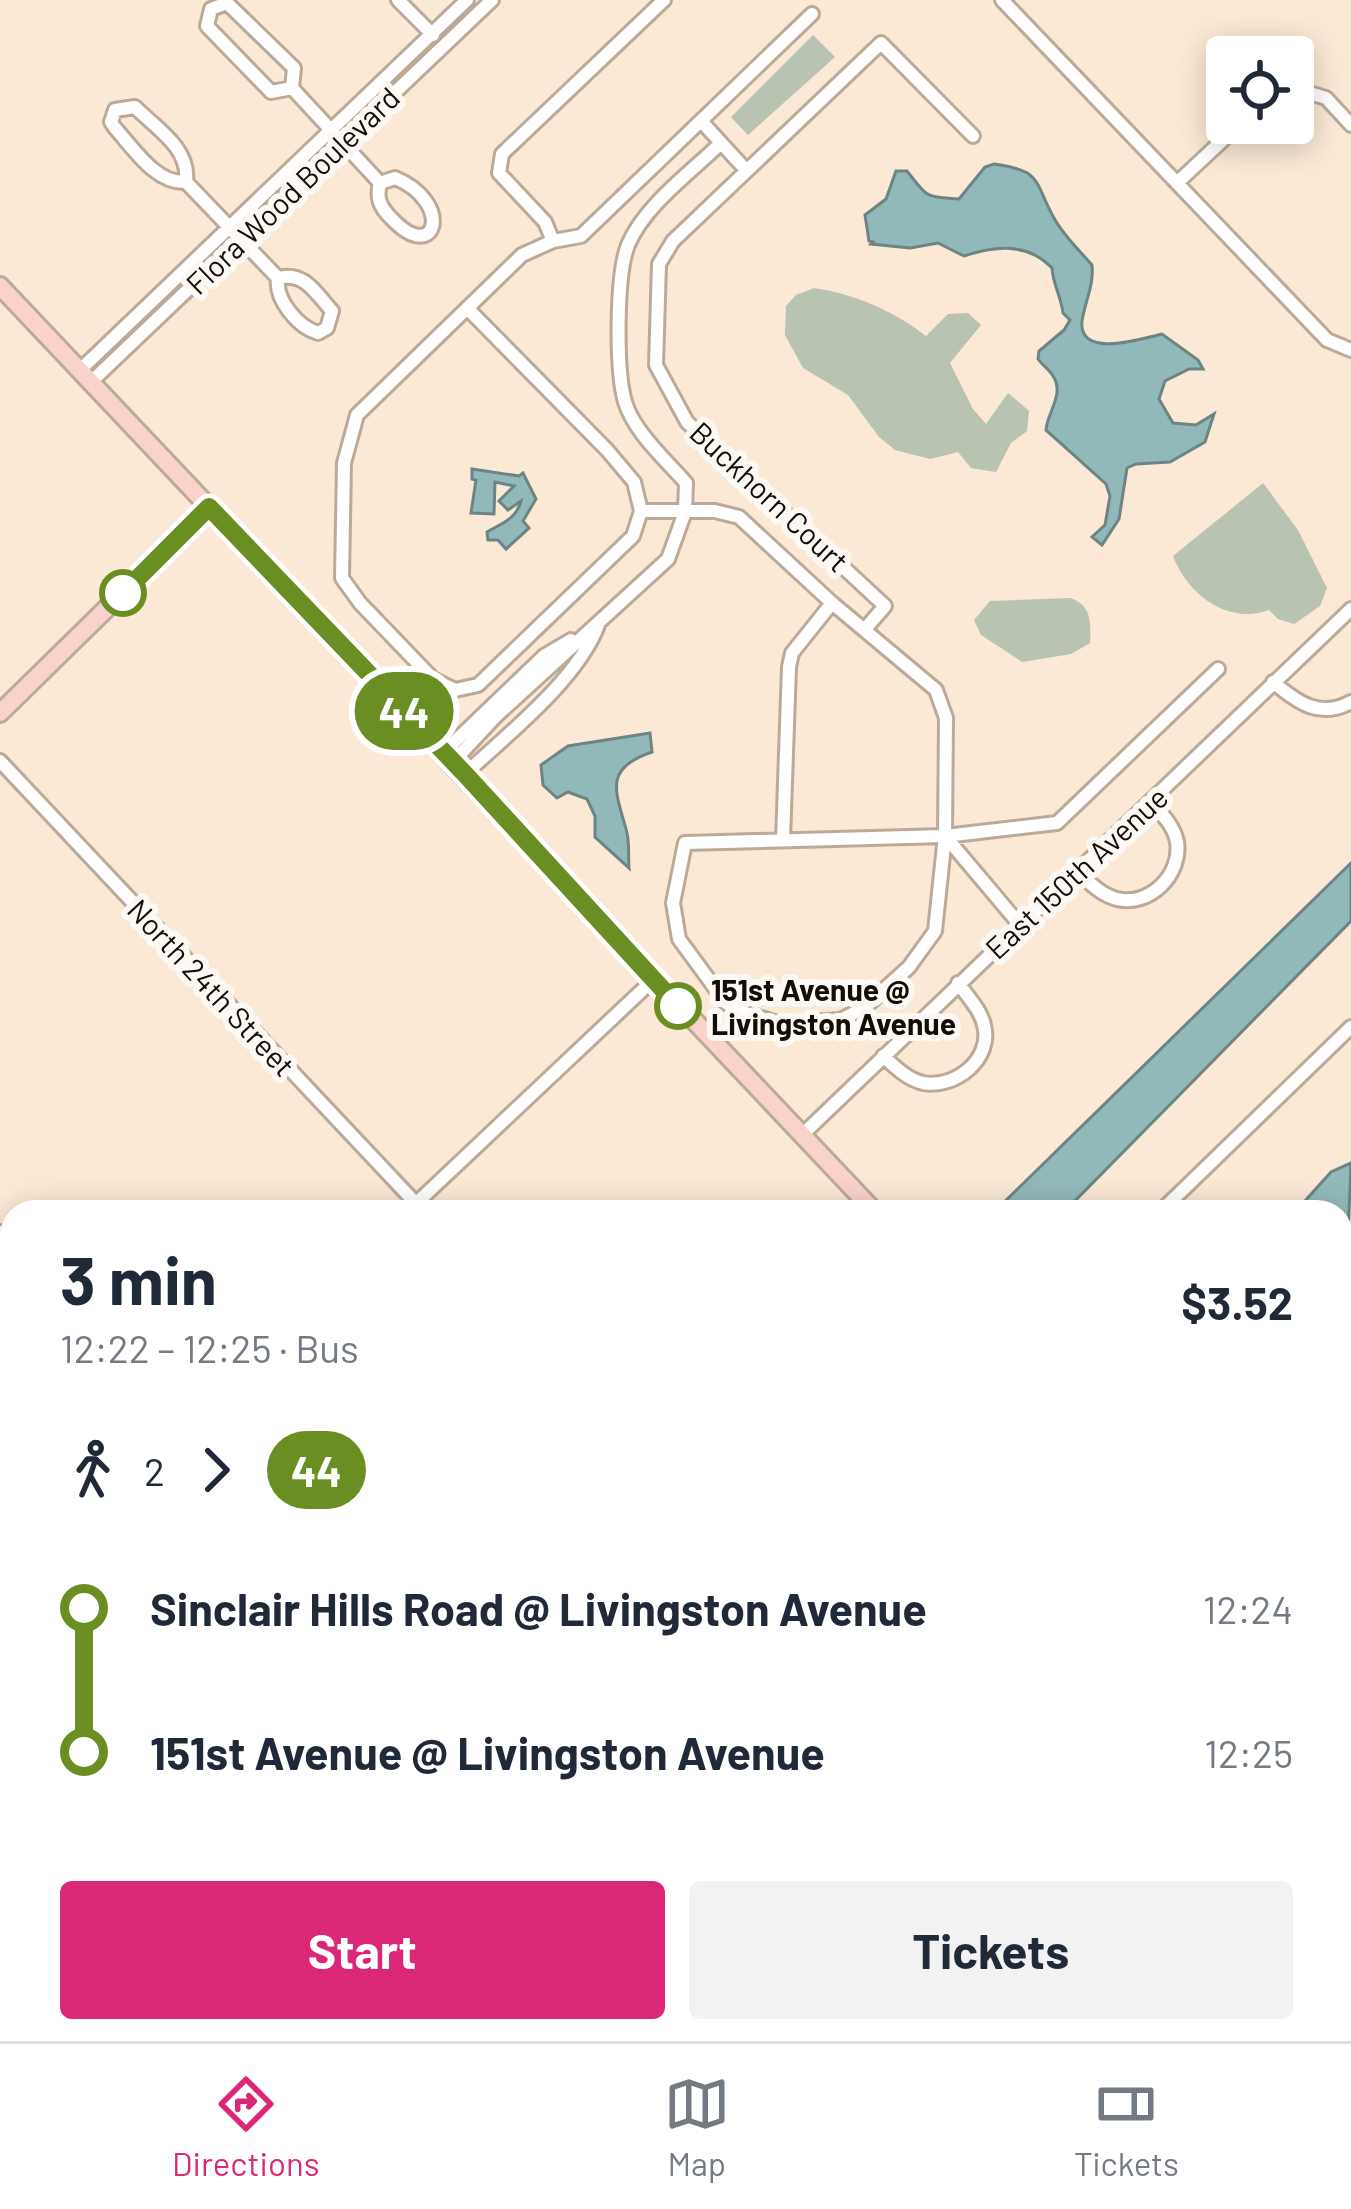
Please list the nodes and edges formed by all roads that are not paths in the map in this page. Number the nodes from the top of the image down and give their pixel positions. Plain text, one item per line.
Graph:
1 (398, 0) edge
2 (467, 0) edge
3 (492, 0) edge
4 (664, 0) edge
5 (1002, 0) edge
6 (812, 14) dead end
7 (431, 33) junction
8 (442, 44) junction
9 (292, 88) junction
10 (1314, 94) edge
11 (702, 122) junction
12 (1351, 125) edge
13 (331, 132) junction
14 (973, 136) dead end
15 (721, 142) junction
16 (1218, 144) edge
17 (342, 145) junction
18 (745, 170) junction
19 (186, 182) junction
20 (1178, 182) junction
21 (380, 183) junction
22 (230, 228) junction
23 (241, 240) junction
24 (553, 241) junction
25 (278, 278) junction
26 (0, 286) edge
27 (467, 308) junction
28 (1351, 350) edge
29 (86, 375) junction
30 (209, 507) junction
31 (641, 511) junction
32 (685, 512) junction
33 (832, 603) junction
34 (1349, 615) edge
35 (598, 624) junction
36 (865, 629) junction
37 (1218, 669) dead end
38 (1273, 682) junction
39 (1351, 702) edge
40 (0, 713) edge
41 (0, 761) edge
42 (454, 763) junction
43 (1151, 802) junction
44 (945, 836) junction
45 (783, 840) junction
46 (1078, 872) junction
47 (1020, 925) junction
48 (653, 980) junction
49 (958, 983) junction
50 (1351, 1027) edge
51 (883, 1056) junction
52 (802, 1135) junction
53 (408, 1200) edge
54 (425, 1200) edge
55 (864, 1200) edge
56 (1172, 1200) edge

1 - 7 street
2 - 7 street, Flora Wood Boulevard
3 - 8 street, Flora Wood Boulevard
4 - 24 street
5 - 20 street
6 - 11 street
7 - 8 street
7 - 13 street, Flora Wood Boulevard
8 - 17 street, Flora Wood Boulevard
9 - 9 street
9 - 13 street
10 - 12 street
11 - 15 street
11 - 24 street
13 - 17 street
13 - 22 street, Flora Wood Boulevard
14 - 18 street, Buckhorn Court
15 - 18 street
15 - 32 street
16 - 20 street
17 - 21 street
17 - 23 street, Flora Wood Boulevard
18 - 36 street, Buckhorn Court
19 - 19 street
19 - 22 street
20 - 28 street
21 - 21 street
22 - 23 street
22 - 29 street, Flora Wood Boulevard
23 - 25 street
23 - 29 street, Flora Wood Boulevard
24 - 27 street
25 - 25 street
26 - 29 street
27 - 31 street
27 - 31 street
29 - 30 street
30 - 40 street
30 - 42 street
31 - 32 street
32 - 33 street
32 - 35 street
33 - 36 street
33 - 45 street
34 - 38 street, East 150th Avenue
35 - 42 street
35 - 42 street
36 - 44 street
37 - 44 street
38 - 39 street
38 - 43 street, East 150th Avenue
41 - 53 street, North 24th Street
42 - 48 street
43 - 46 street, East 150th Avenue
43 - 46 street
44 - 45 street
44 - 45 street
44 - 47 street
46 - 47 street, East 150th Avenue
47 - 49 street, East 150th Avenue
48 - 52 street
48 - 54 street
49 - 51 street, East 150th Avenue
49 - 51 street
50 - 56 street
51 - 52 street, East 150th Avenue
52 - 55 street

